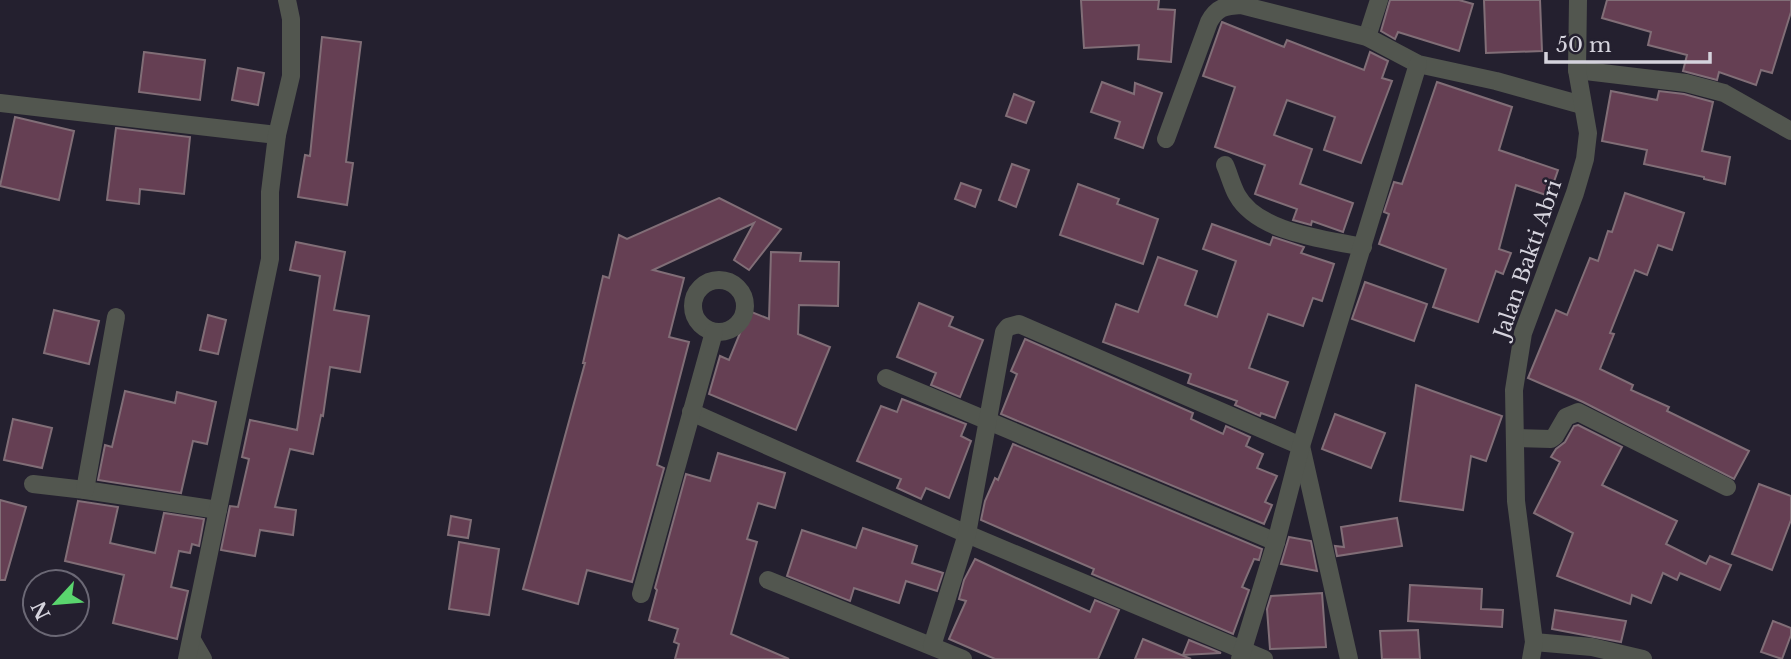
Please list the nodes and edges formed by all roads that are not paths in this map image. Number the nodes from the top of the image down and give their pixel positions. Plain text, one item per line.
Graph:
1 (287, 0) edge
2 (1380, 0) edge
3 (1578, 0) edge
4 (1367, 37) junction
5 (1418, 64) junction
6 (1577, 70) junction
7 (0, 103) edge
8 (1582, 106) junction
9 (1791, 131) edge
10 (277, 135) junction
11 (1166, 139) dead end
12 (1225, 165) dead end
13 (1363, 247) junction
14 (117, 317) dead end
15 (714, 332) dead end
16 (886, 378) dead end
17 (691, 412) junction
18 (989, 421) junction
19 (1515, 439) junction
20 (1301, 446) junction
21 (33, 484) dead end
22 (1727, 487) dead end
23 (85, 490) junction
24 (218, 510) junction
25 (967, 534) junction
26 (1276, 542) junction
27 (768, 580) dead end
28 (640, 594) dead end
29 (192, 640) junction
30 (1532, 650) edge
31 (946, 654) edge
32 (1241, 655) edge
33 (187, 659) edge
34 (203, 659) edge
35 (1264, 659) edge
36 (1349, 659) edge
37 (1643, 659) edge

1 - 10 street
2 - 4 street
3 - 6 street, Jalan Bakti Abri
4 - 5 street
4 - 11 street
5 - 8 street
5 - 13 street
6 - 8 street, Jalan Bakti Abri
6 - 9 street
7 - 10 street
8 - 19 street, Jalan Bakti Abri
10 - 24 street
12 - 13 street
13 - 20 street
14 - 23 street
15 - 17 street
16 - 18 street
17 - 25 street
17 - 28 street
18 - 20 street
18 - 25 street
18 - 26 street
19 - 22 street
19 - 30 street, Jalan Bakti Abri
20 - 26 street
20 - 36 street
21 - 23 street
23 - 24 street
24 - 29 street
25 - 31 street
25 - 32 street
26 - 32 street
27 - 31 street
29 - 33 street
29 - 34 street
30 - 37 street
32 - 35 street

